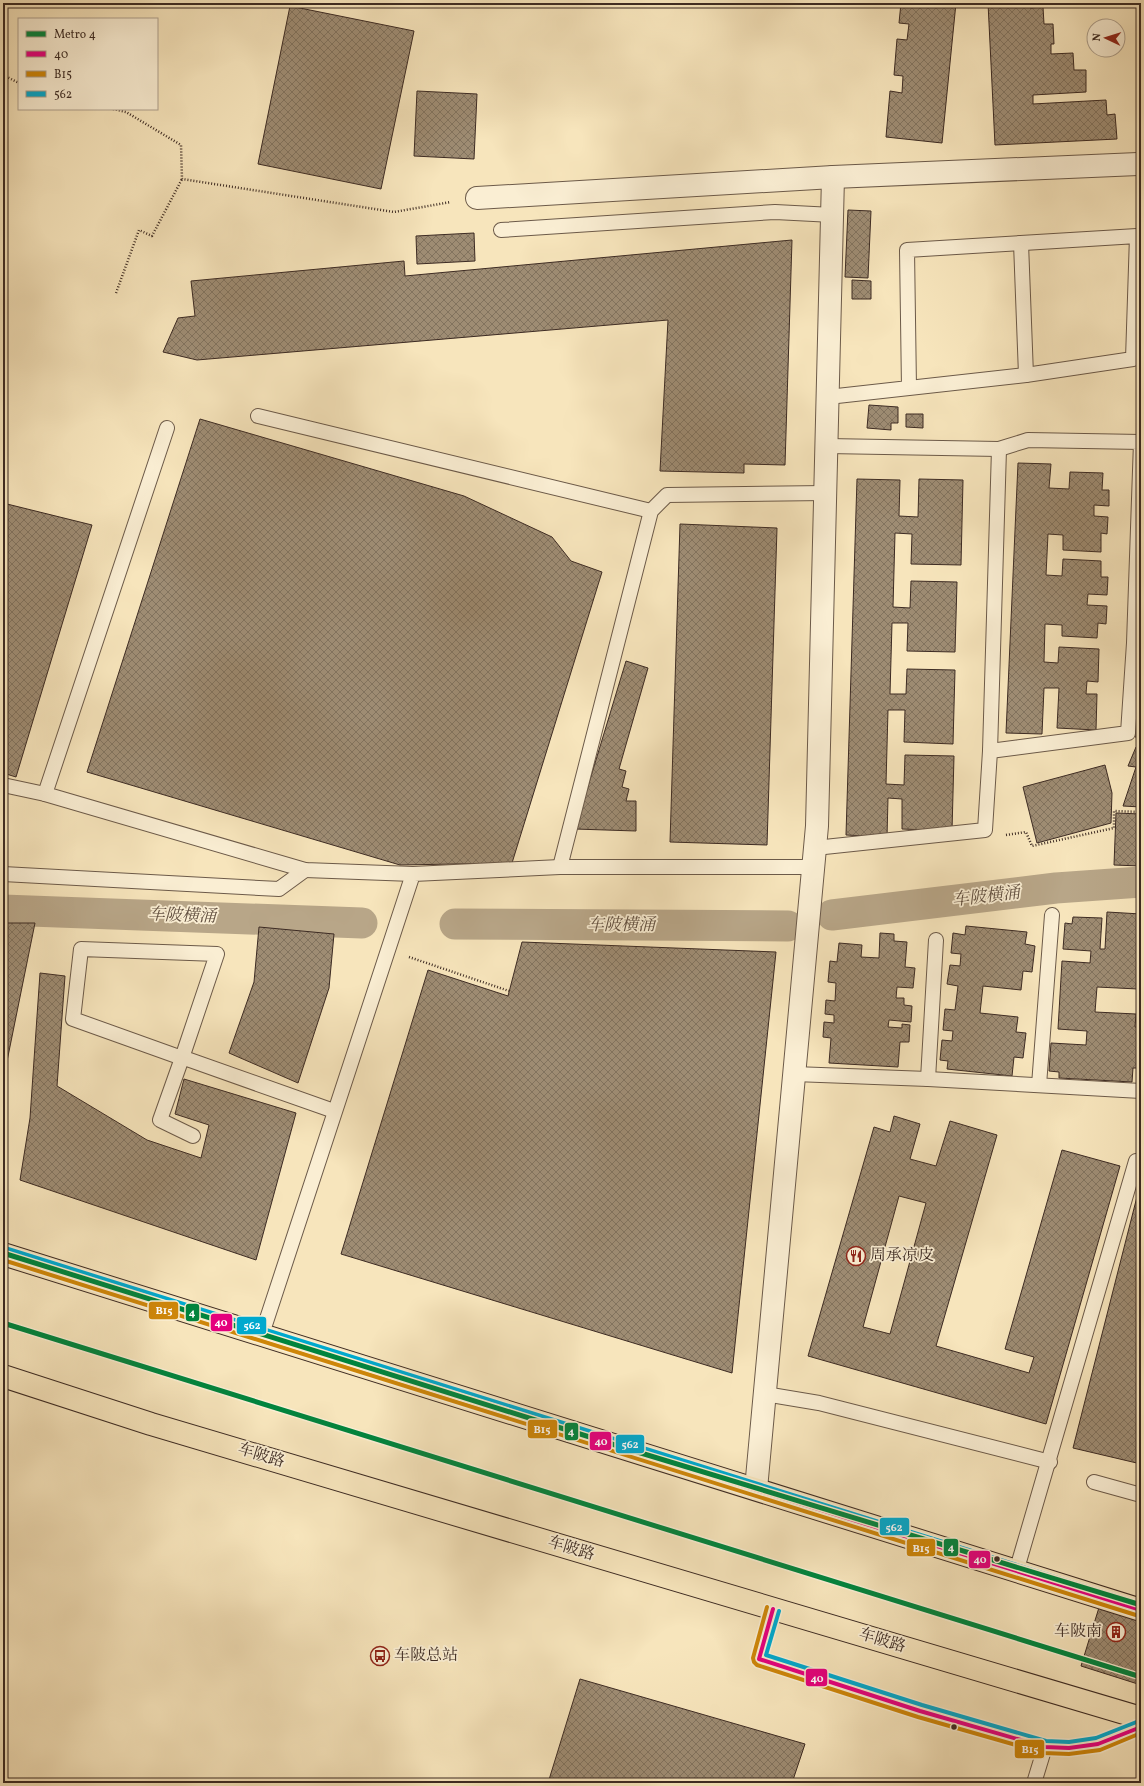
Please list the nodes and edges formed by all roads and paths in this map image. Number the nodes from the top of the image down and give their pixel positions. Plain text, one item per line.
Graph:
1 (3, 75) edge
2 (18, 82) edge
3 (117, 110) edge
4 (1140, 162) edge
5 (833, 177) junction
6 (182, 179) junction
7 (477, 198) joint
8 (833, 215) junction
9 (501, 230) dead end
10 (1021, 243) junction
11 (116, 293) dead end
12 (1026, 375) junction
13 (908, 388) junction
14 (828, 397) junction
15 (258, 416) dead end
16 (167, 428) dead end
17 (827, 446) junction
18 (999, 449) junction
19 (826, 493) junction
20 (1140, 505) edge
21 (651, 511) junction
22 (1138, 642) edge
23 (990, 751) junction
24 (3, 786) edge
25 (45, 794) junction
26 (814, 858) junction
27 (560, 867) junction
28 (305, 870) junction
29 (3, 874) edge
30 (413, 874) junction
31 (1052, 915) dead end
32 (936, 940) dead end
33 (387, 951) junction
34 (509, 991) dead end
35 (182, 1058) junction
36 (794, 1074) junction
37 (928, 1079) junction
38 (1039, 1085) junction
39 (1141, 1091) edge
40 (334, 1112) junction
41 (193, 1136) dead end
42 (1136, 1161) dead end
43 (3, 1254) edge
44 (262, 1334) junction
45 (3, 1376) edge
46 (765, 1394) junction
47 (1050, 1462) junction
48 (1094, 1482) dead end
49 (756, 1489) junction
50 (1141, 1495) edge
51 (1016, 1572) junction
52 (773, 1609) junction
53 (1141, 1610) edge
54 (1141, 1718) edge
55 (1141, 1727) edge
56 (1045, 1747) junction
57 (1034, 1783) edge

1 - 2 path
3 - 6 path
4 - 5 street
5 - 7 street
5 - 8 street
6 - 7 path
6 - 11 path
8 - 9 lane
8 - 14 street
10 - 12 lane
10 - 12 lane
10 - 13 lane
12 - 13 lane
13 - 14 lane
14 - 17 street
15 - 21 lane
16 - 25 lane
17 - 18 lane
17 - 19 street
18 - 20 lane
18 - 23 lane
19 - 21 lane
19 - 26 street
20 - 22 lane
21 - 27 lane
22 - 23 lane
23 - 26 lane
24 - 25 lane
25 - 28 lane
26 - 27 lane
26 - 36 street
27 - 30 lane
28 - 29 lane
28 - 30 lane
30 - 33 lane
31 - 38 lane
32 - 37 lane
33 - 34 path
33 - 40 lane
35 - 35 lane
35 - 40 lane
35 - 41 lane
36 - 37 lane
36 - 46 street
37 - 38 lane
38 - 39 lane
40 - 44 lane
42 - 47 lane
43 - 44 main road
44 - 49 main road
45 - 52 main road, 车陂路
46 - 47 lane
46 - 49 street
47 - 51 lane
48 - 50 lane
49 - 51 main road
51 - 53 main road
52 - 54 main road, 车陂路
52 - 56 lane
55 - 56 lane
56 - 57 lane

